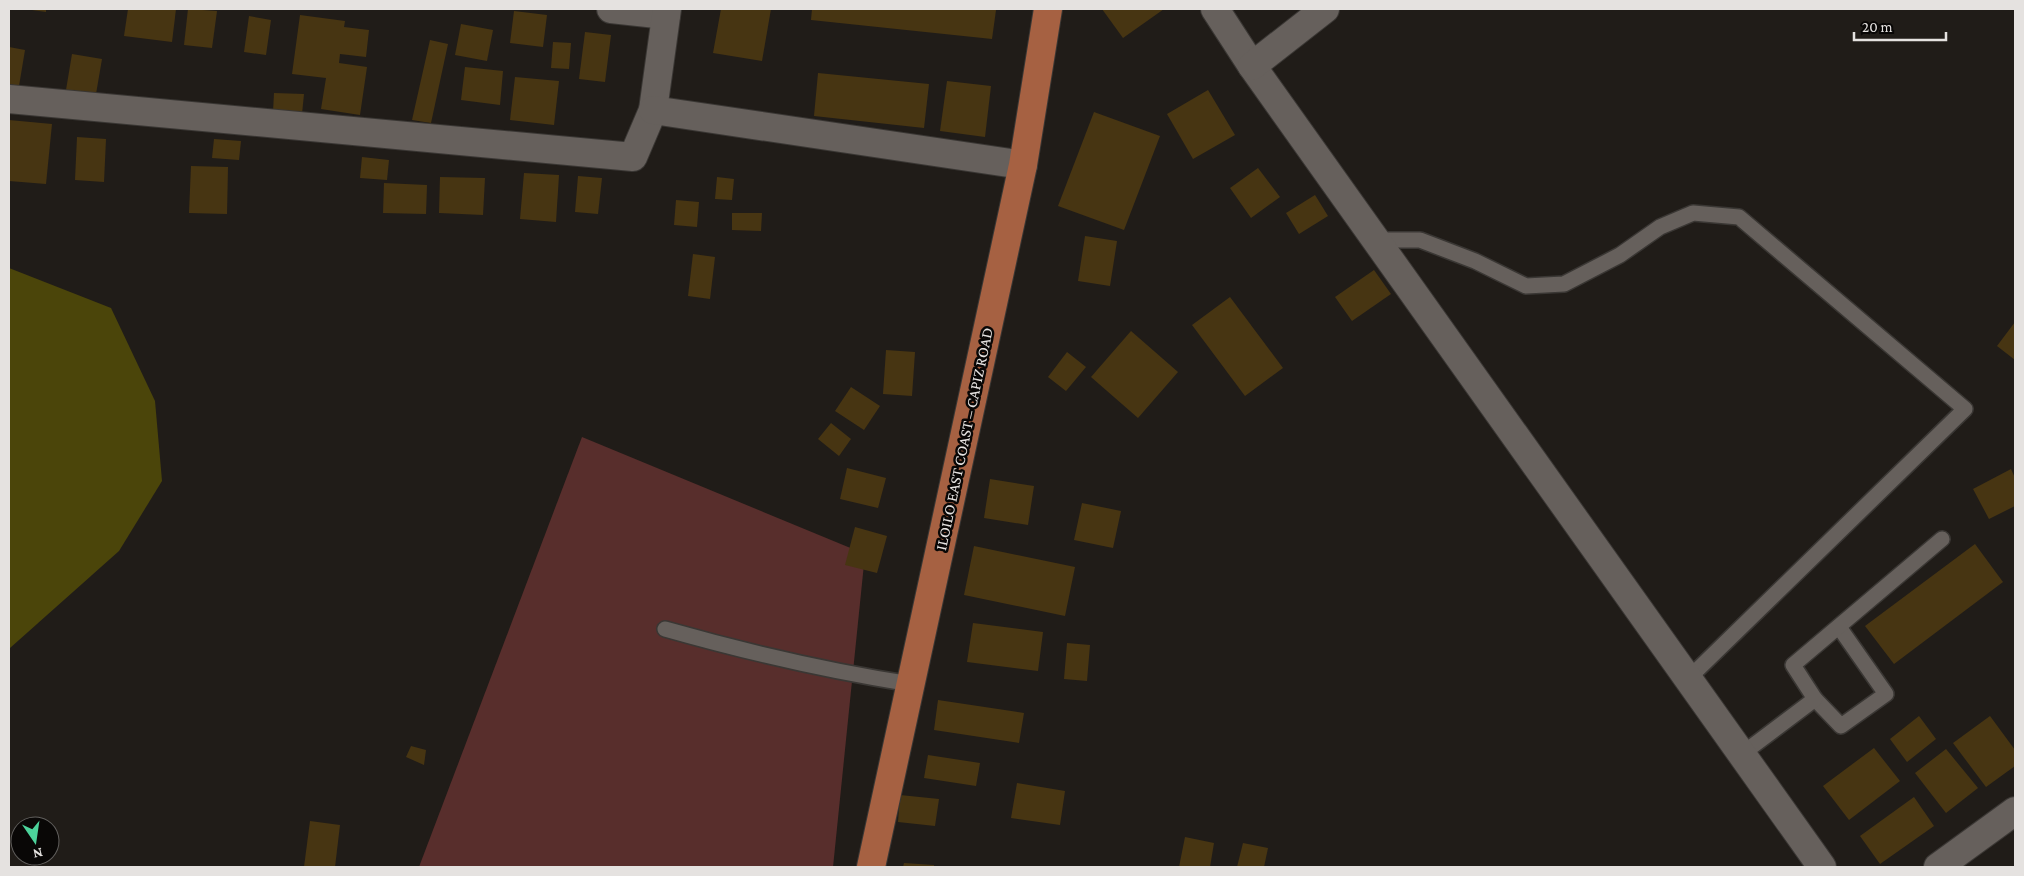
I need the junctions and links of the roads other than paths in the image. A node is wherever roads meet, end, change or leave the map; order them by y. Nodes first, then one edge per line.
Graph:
1 (611, 9) edge
2 (1048, 9) edge
3 (1215, 9) edge
4 (1325, 9) edge
5 (666, 12) edge
6 (1252, 66) junction
7 (9, 99) edge
8 (653, 110) junction
9 (1023, 165) junction
10 (1376, 240) junction
11 (1942, 539) dead end
12 (1839, 627) junction
13 (665, 629) dead end
14 (1688, 679) junction
15 (911, 684) junction
16 (1815, 699) junction
17 (1742, 754) junction
18 (2015, 811) edge
19 (871, 867) edge
20 (1822, 867) edge
21 (1938, 867) edge

1 - 5 street
2 - 9 main road, ILOILO EAST COAST – CAPIZ ROAD
3 - 6 street
4 - 6 street
5 - 8 street
6 - 10 street
7 - 8 street
8 - 9 street
9 - 15 main road, ILOILO EAST COAST – CAPIZ ROAD
10 - 14 street
10 - 14 lane
11 - 12 lane
12 - 16 lane
12 - 16 lane
13 - 15 lane
14 - 17 street
15 - 19 main road, ILOILO EAST COAST – CAPIZ ROAD
16 - 17 lane
17 - 20 street
18 - 21 street

